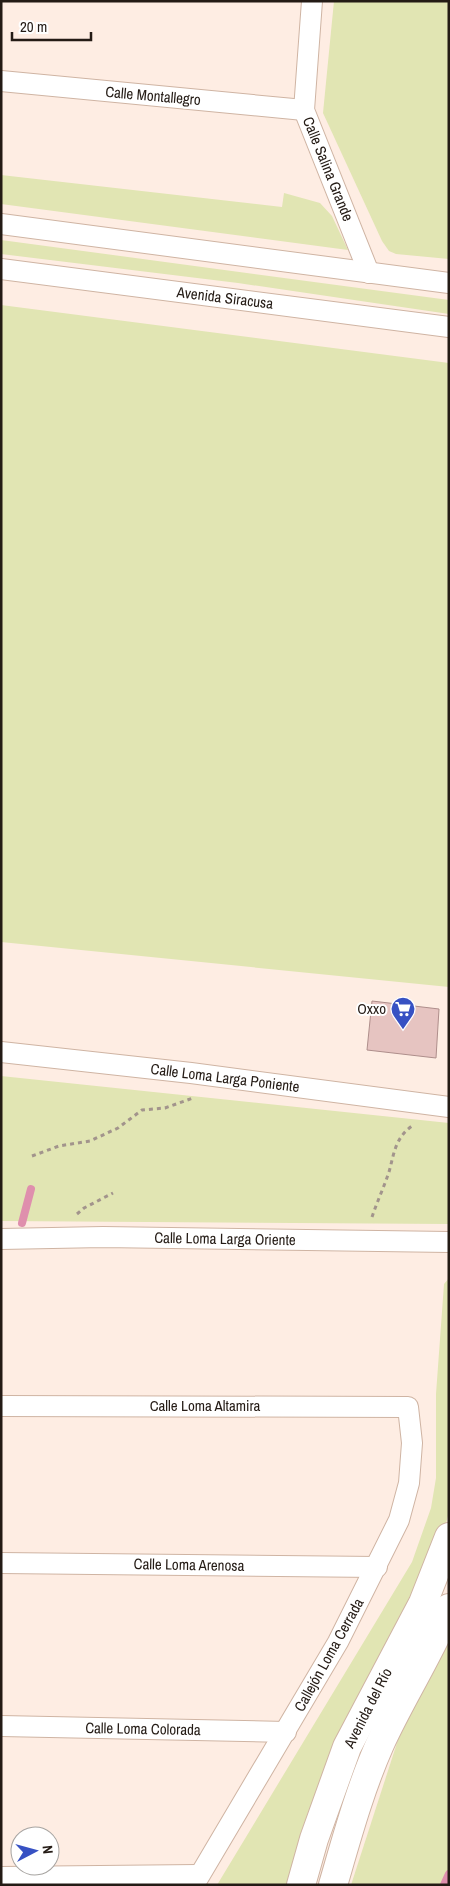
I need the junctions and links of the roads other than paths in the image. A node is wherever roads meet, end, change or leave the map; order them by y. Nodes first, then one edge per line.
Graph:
1 (312, 1) edge
2 (1, 81) edge
3 (304, 110) junction
4 (1, 224) edge
5 (1, 269) edge
6 (369, 273) junction
7 (449, 282) edge
8 (449, 327) edge
9 (1, 1052) edge
10 (449, 1107) edge
11 (1, 1239) edge
12 (449, 1242) edge
13 (1, 1406) edge
14 (408, 1407) joint
15 (449, 1537) edge
16 (1, 1563) edge
17 (377, 1567) junction
18 (449, 1608) edge
19 (1, 1726) edge
20 (286, 1732) junction
21 (1, 1878) edge
22 (196, 1880) edge
23 (301, 1885) edge
24 (333, 1885) edge

1 - 3 street, Calle Salina Grande
2 - 3 street, Calle Montallegro
3 - 6 street, Calle Salina Grande
4 - 6 street
5 - 8 street, Avenida Siracusa
6 - 7 street
9 - 10 street, Calle Loma Larga Poniente
11 - 12 street, Calle Loma Larga Oriente
13 - 14 street, Calle Loma Altamira
14 - 17 street, Callejón Loma Cerrada
15 - 23 street, Avenida del Río
16 - 17 street, Calle Loma Arenosa
17 - 20 street, Callejón Loma Cerrada
18 - 24 street, Avenida del Río
19 - 20 street, Calle Loma Colorada
20 - 22 street, Callejón Loma Cerrada
21 - 22 street

